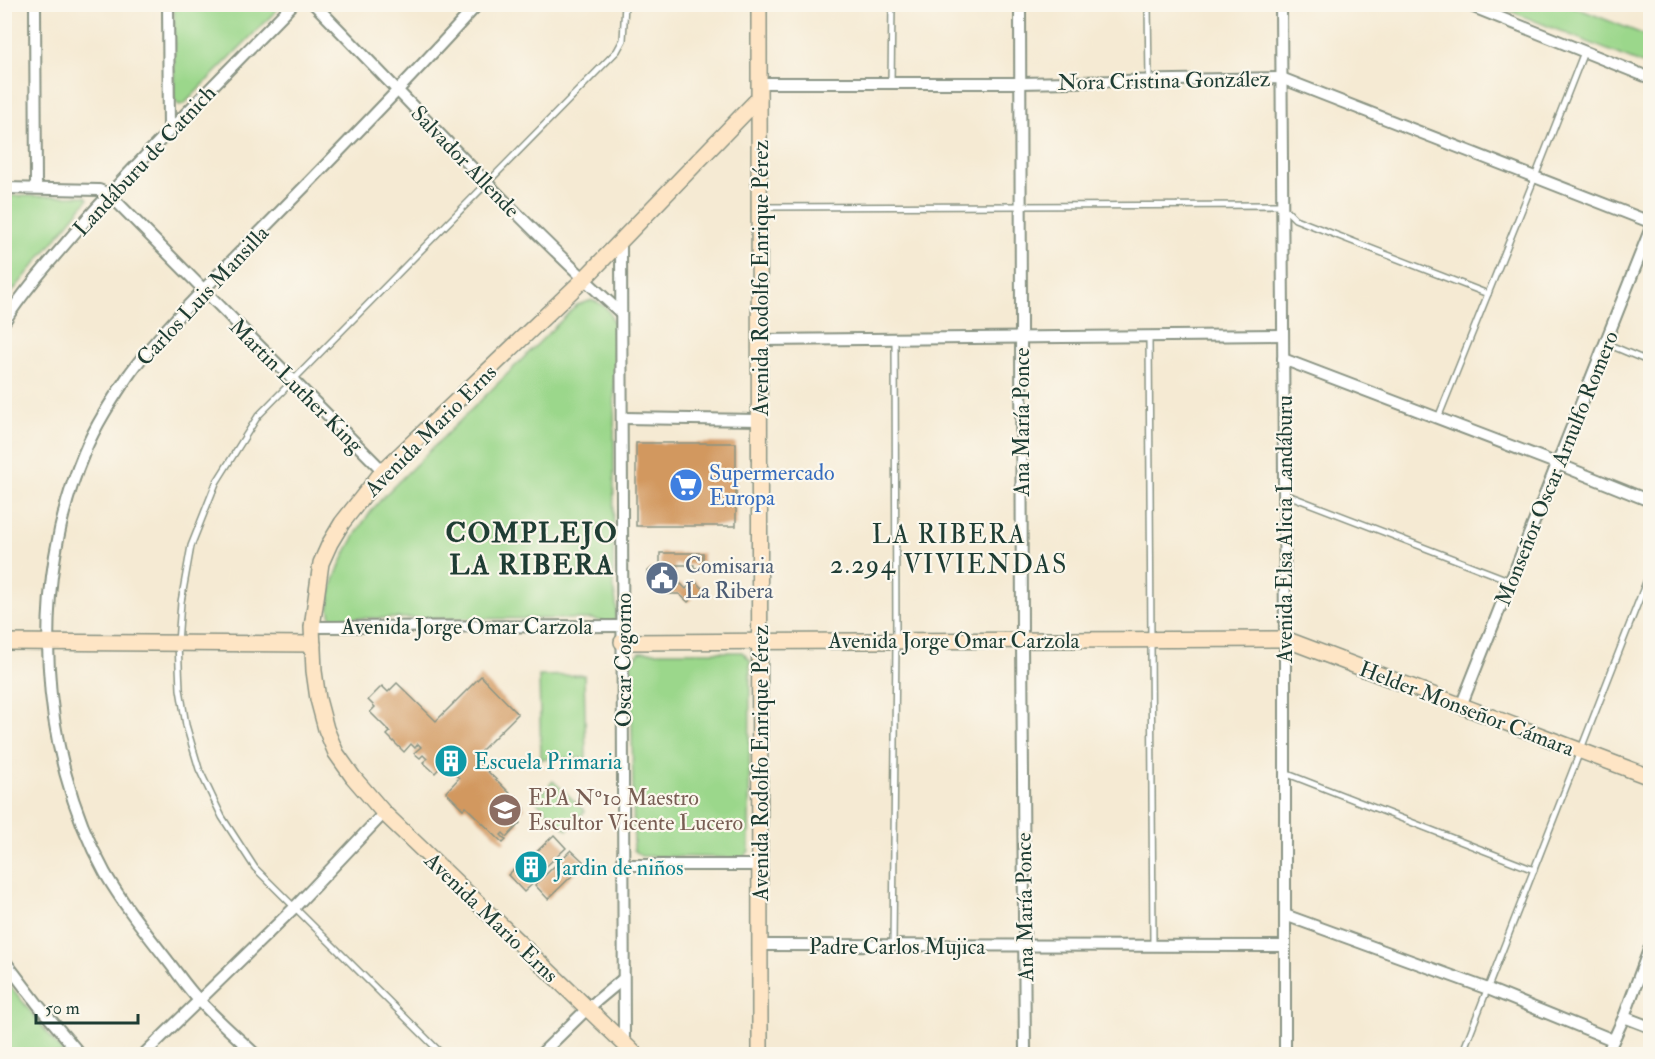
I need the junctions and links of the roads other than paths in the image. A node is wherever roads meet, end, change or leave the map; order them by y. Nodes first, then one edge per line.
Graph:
1 (35, 4) edge
2 (168, 4) edge
3 (293, 4) edge
4 (315, 4) edge
5 (478, 4) edge
6 (625, 4) edge
7 (759, 4) edge
8 (892, 4) edge
9 (1020, 4) edge
10 (1148, 4) edge
11 (1281, 4) edge
12 (1466, 4) edge
13 (1584, 52) junction
14 (1281, 78) junction
15 (1650, 78) edge
16 (1149, 80) junction
17 (891, 83) junction
18 (1019, 83) junction
19 (759, 90) junction
20 (399, 91) junction
21 (169, 131) junction
22 (1535, 177) junction
23 (486, 183) junction
24 (4, 188) edge
25 (36, 188) junction
26 (109, 194) junction
27 (1281, 205) junction
28 (760, 207) junction
29 (1020, 207) junction
30 (1650, 222) edge
31 (1650, 231) edge
32 (621, 241) junction
33 (584, 279) junction
34 (203, 290) junction
35 (1488, 294) junction
36 (621, 313) junction
37 (4, 322) edge
38 (1282, 335) junction
39 (1149, 336) junction
40 (1020, 338) junction
41 (895, 339) junction
42 (760, 340) junction
43 (1605, 343) junction
44 (1283, 359) junction
45 (1650, 362) edge
46 (292, 379) junction
47 (622, 418) junction
48 (1438, 418) junction
49 (760, 420) junction
50 (1557, 464) junction
51 (383, 471) junction
52 (1284, 493) junction
53 (1650, 501) edge
54 (1650, 572) edge
55 (1511, 581) junction
56 (312, 627) junction
57 (622, 634) junction
58 (1284, 639) junction
59 (1022, 640) junction
60 (1151, 640) junction
61 (760, 641) junction
62 (896, 641) junction
63 (4, 642) edge
64 (47, 643) junction
65 (178, 643) junction
66 (313, 644) junction
67 (1461, 706) junction
68 (1580, 751) junction
69 (1285, 773) junction
70 (1650, 777) edge
71 (384, 813) junction
72 (624, 865) junction
73 (760, 865) junction
74 (1534, 870) junction
75 (294, 908) junction
76 (1285, 915) junction
77 (760, 945) junction
78 (893, 946) junction
79 (1024, 946) junction
80 (1153, 946) junction
81 (1285, 946) junction
82 (1650, 947) edge
83 (4, 960) edge
84 (623, 979) junction
85 (1488, 988) junction
86 (199, 1001) junction
87 (587, 1009) junction
88 (1624, 1017) junction
89 (1650, 1028) edge
90 (1613, 1040) junction
91 (629, 1049) edge
92 (1289, 1053) edge
93 (80, 1054) edge
94 (144, 1054) edge
95 (255, 1054) edge
96 (442, 1054) edge
97 (541, 1054) edge
98 (760, 1054) edge
99 (1025, 1054) edge
100 (1462, 1054) edge
101 (1607, 1054) edge

1 - 25 street
2 - 21 street
3 - 21 street, Landáburu de Catnich
4 - 20 street, Salvador Allende
5 - 20 street, Carlos Luis Mansilla
6 - 23 lane
7 - 19 street, Avenida Rodolfo Enrique Pérez
8 - 17 lane
9 - 18 street, Ana María Ponce
10 - 16 lane
11 - 14 street, Avenida Elsa Alicia Landáburu
12 - 13 street
13 - 15 street
13 - 22 lane
14 - 16 street, Nora Cristina González
14 - 22 street, Nora Cristina González
14 - 27 street, Avenida Elsa Alicia Landáburu
16 - 18 street, Nora Cristina González
17 - 18 street, Nora Cristina González
17 - 19 street, Nora Cristina González
18 - 29 street, Ana María Ponce
19 - 28 street, Avenida Rodolfo Enrique Pérez
19 - 32 street, Avenida Mario Erns
20 - 23 street, Salvador Allende
20 - 34 street, Carlos Luis Mansilla
21 - 26 street, Landáburu de Catnich
22 - 30 street, Nora Cristina González
22 - 35 lane
23 - 33 street, Salvador Allende
23 - 46 lane
24 - 25 street
25 - 26 street
26 - 34 street, Martin Luther King
26 - 37 street, Landáburu de Catnich
27 - 29 lane
27 - 35 lane
27 - 38 street, Avenida Elsa Alicia Landáburu
28 - 29 lane
28 - 42 street, Avenida Rodolfo Enrique Pérez
29 - 40 street, Ana María Ponce
31 - 43 street, Monseñor Oscar Arnulfo Romero
32 - 33 street, Avenida Mario Erns
32 - 36 street, Oscar Cogorno
33 - 36 street, Salvador Allende
33 - 51 street, Avenida Mario Erns
34 - 46 street, Martin Luther King
34 - 64 street, Carlos Luis Mansilla
35 - 48 lane
36 - 47 street, Oscar Cogorno
38 - 39 street
38 - 44 street, Avenida Elsa Alicia Landáburu
39 - 40 street
39 - 60 lane
40 - 41 street
40 - 59 street, Ana María Ponce
41 - 42 street
41 - 62 lane
42 - 49 street, Avenida Rodolfo Enrique Pérez
43 - 45 lane
43 - 50 street, Monseñor Oscar Arnulfo Romero
44 - 48 street
44 - 52 street, Avenida Elsa Alicia Landáburu
46 - 51 street, Martin Luther King
46 - 65 lane
47 - 49 street
47 - 57 street, Oscar Cogorno
48 - 50 street
49 - 61 street, Avenida Rodolfo Enrique Pérez
50 - 53 street
50 - 55 street, Monseñor Oscar Arnulfo Romero
51 - 56 street, Avenida Mario Erns
52 - 55 lane
52 - 58 street, Avenida Elsa Alicia Landáburu
54 - 68 lane
55 - 67 street, Monseñor Oscar Arnulfo Romero
56 - 57 street, Avenida Jorge Omar Carzola
56 - 66 street, Avenida Mario Erns
57 - 61 street, Avenida Jorge Omar Carzola
57 - 72 street, Oscar Cogorno
58 - 60 street, Avenida Jorge Omar Carzola
58 - 67 street, Helder Monseñor Cámara
58 - 69 street, Avenida Elsa Alicia Landáburu
59 - 60 street, Avenida Jorge Omar Carzola
59 - 62 street, Avenida Jorge Omar Carzola
59 - 79 street, Ana María Ponce
60 - 80 lane
61 - 62 street, Avenida Jorge Omar Carzola
61 - 73 street, Avenida Rodolfo Enrique Pérez
62 - 78 lane
63 - 64 street, Avenida Jorge Omar Carzola
64 - 65 street, Avenida Jorge Omar Carzola
64 - 86 street, Carlos Luis Mansilla
65 - 66 street, Avenida Jorge Omar Carzola
65 - 75 lane
66 - 71 street, Avenida Mario Erns
67 - 68 street, Helder Monseñor Cámara
68 - 70 street, Helder Monseñor Cámara
68 - 74 lane
69 - 74 lane
69 - 76 street, Avenida Elsa Alicia Landáburu
71 - 75 street
71 - 87 street, Avenida Mario Erns
72 - 73 street
72 - 84 street, Oscar Cogorno
73 - 77 street, Avenida Rodolfo Enrique Pérez
74 - 85 lane
75 - 86 street
75 - 96 lane
76 - 81 street, Avenida Elsa Alicia Landáburu
76 - 85 street
77 - 78 street, Padre Carlos Mujica
77 - 98 street, Avenida Rodolfo Enrique Pérez
78 - 79 street, Padre Carlos Mujica
79 - 80 street, Padre Carlos Mujica
79 - 99 street, Ana María Ponce
80 - 81 street, Padre Carlos Mujica
81 - 92 street, Avenida Elsa Alicia Landáburu
82 - 88 street
83 - 93 street
84 - 87 street
84 - 91 street, Oscar Cogorno
85 - 90 street
85 - 100 lane
86 - 94 street
86 - 95 street, Carlos Luis Mansilla
87 - 91 street, Avenida Mario Erns
87 - 97 street
88 - 89 street
88 - 90 street
90 - 101 street

